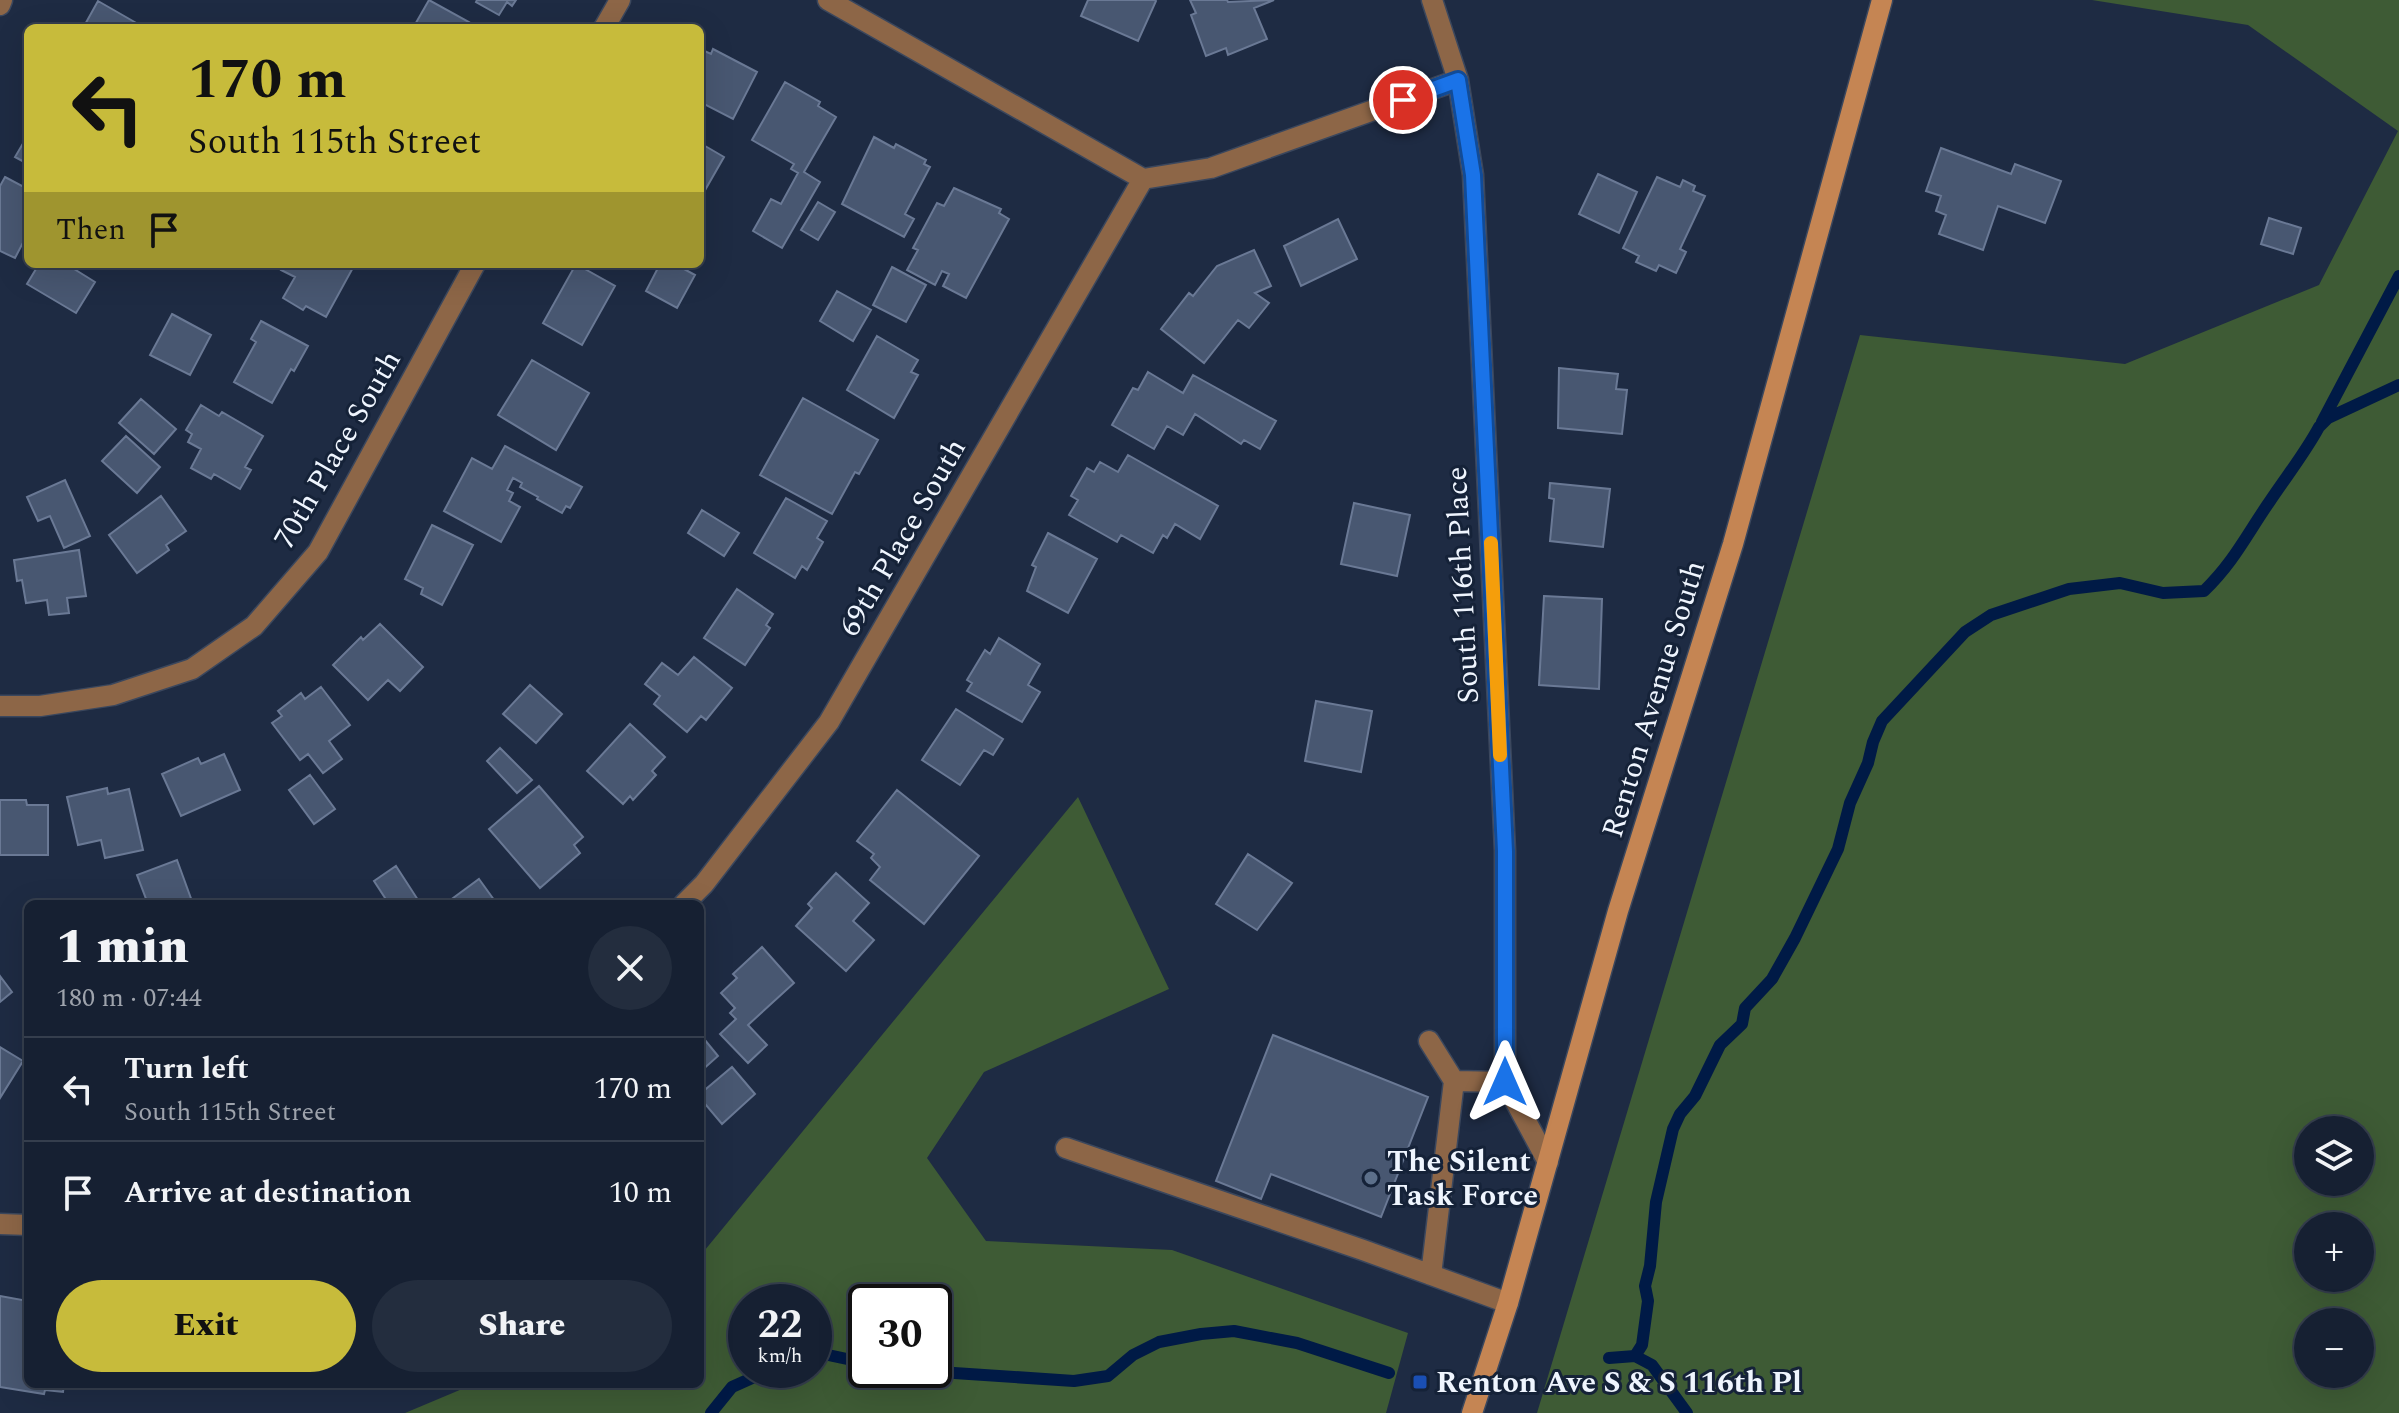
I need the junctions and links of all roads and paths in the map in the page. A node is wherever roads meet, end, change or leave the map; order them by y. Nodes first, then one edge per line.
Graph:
1 (620, 0) edge
2 (828, 0) edge
3 (1432, 0) edge
4 (1882, 0) edge
5 (606, 24) edge
6 (1458, 80) junction
7 (1143, 179) junction
8 (473, 268) edge
9 (0, 706) edge
10 (688, 900) edge
11 (1429, 1041) dead end
12 (1454, 1081) junction
13 (1505, 1082) junction
14 (1066, 1148) dead end
15 (1548, 1162) junction
16 (0, 1224) edge
17 (24, 1225) edge
18 (1431, 1275) junction
19 (1508, 1303) junction
20 (1472, 1413) edge

1 - 5 street
2 - 7 street
3 - 6 street, South 116th Place
4 - 15 main road, Renton Avenue South
6 - 7 street
6 - 13 street, South 116th Place
7 - 10 street, 69th Place South
8 - 9 street, 70th Place South
11 - 12 street
12 - 13 street
12 - 18 street
13 - 15 street, South 116th Place
14 - 18 street
15 - 19 main road, Renton Avenue South
16 - 17 street
18 - 19 street
19 - 20 main road, Renton Avenue South

